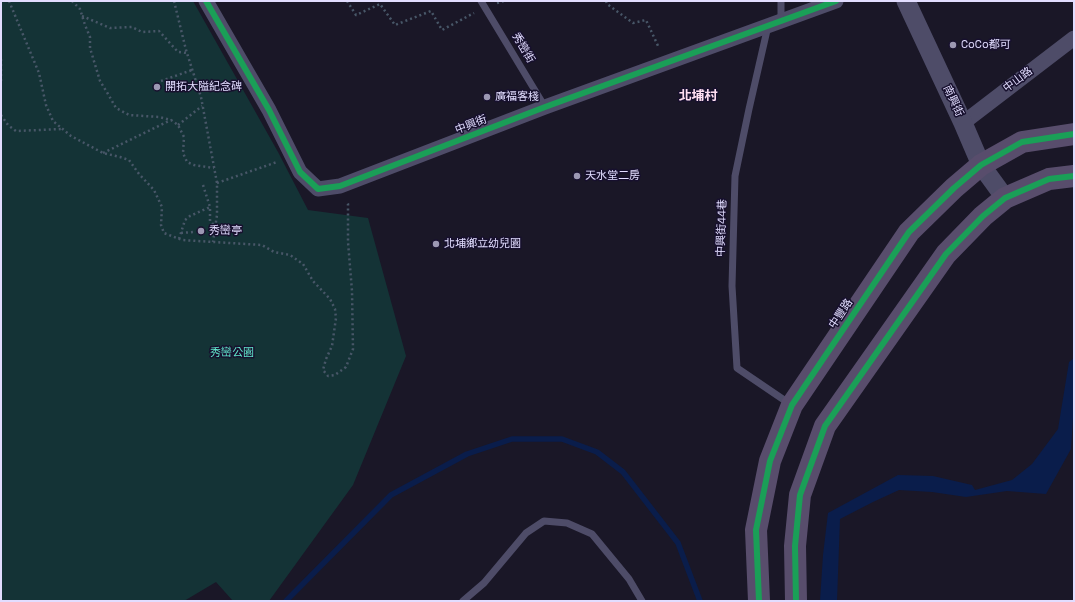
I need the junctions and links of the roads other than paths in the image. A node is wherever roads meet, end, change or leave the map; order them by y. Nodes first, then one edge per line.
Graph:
1 (206, 1) edge
2 (781, 1) edge
3 (836, 1) edge
4 (906, 1) edge
5 (484, 4) edge
6 (775, 23) junction
7 (1074, 38) edge
8 (545, 107) junction
9 (963, 122) junction
10 (1074, 134) edge
11 (981, 166) junction
12 (1074, 176) edge
13 (1005, 198) junction
14 (792, 405) junction
15 (463, 601) edge
16 (642, 601) edge
17 (759, 601) edge
18 (796, 601) edge

1 - 8 street, 中興街
2 - 6 lane
3 - 6 street, 中興街
4 - 9 street, 南興街
5 - 8 lane, 秀巒街
6 - 8 street, 中興街
6 - 14 lane, 中興街44巷
7 - 9 street, 中山路
9 - 11 street, 南興街
10 - 11 main road, 中豐路
11 - 13 street, 南興街
11 - 14 main road, 中豐路
12 - 13 main road
13 - 18 main road
14 - 17 main road, 中豐路
15 - 16 lane

